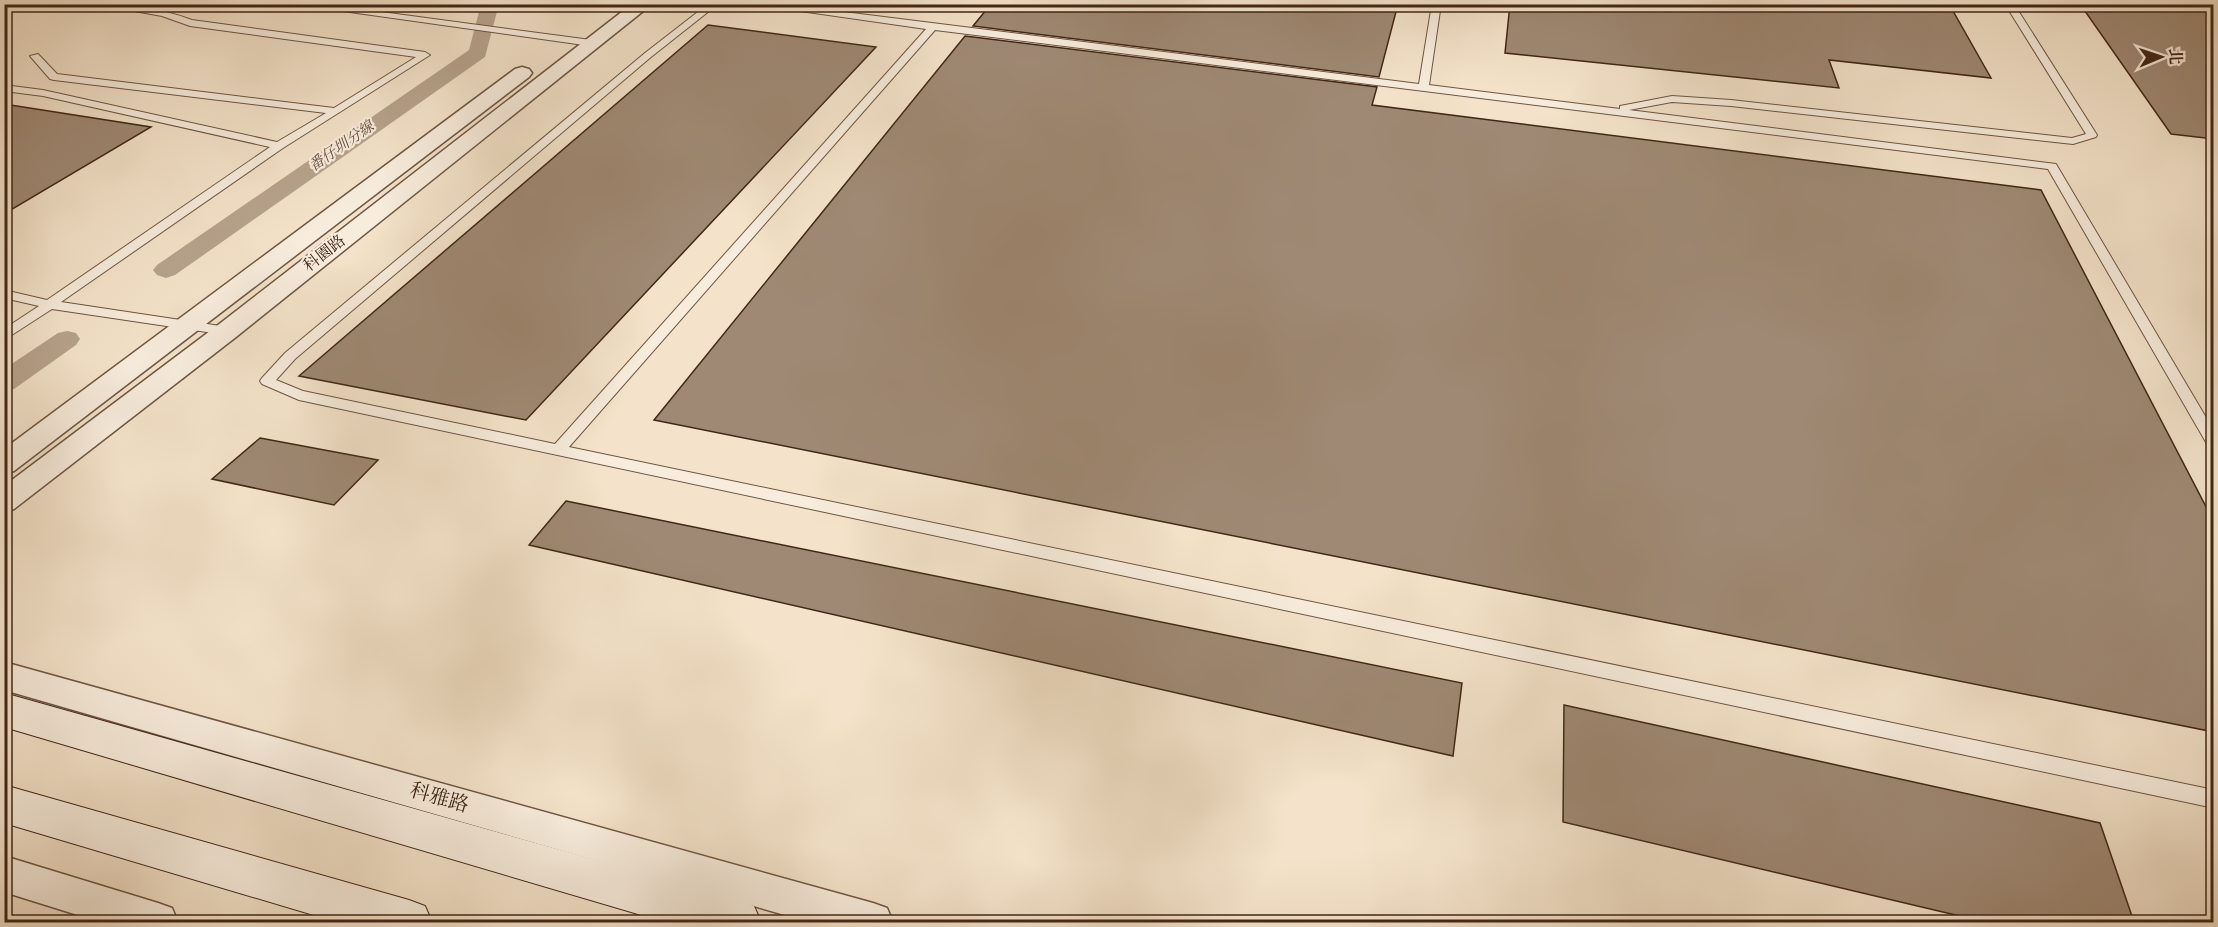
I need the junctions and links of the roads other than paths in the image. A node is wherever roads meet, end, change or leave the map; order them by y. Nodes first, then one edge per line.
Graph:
1 (99, 4) edge
2 (297, 4) edge
3 (616, 4) edge
4 (644, 4) edge
5 (714, 4) edge
6 (755, 4) edge
7 (1437, 4) edge
8 (2009, 4) edge
9 (933, 27) junction
10 (566, 39) junction
11 (591, 43) junction
12 (35, 56) dead end
13 (4, 88) edge
14 (1423, 88) junction
15 (336, 111) junction
16 (1607, 111) junction
17 (279, 146) junction
18 (4, 294) edge
19 (52, 304) junction
20 (187, 327) junction
21 (227, 331) junction
22 (4, 336) edge
23 (2214, 444) edge
24 (560, 448) junction
25 (4, 464) edge
26 (4, 502) edge
27 (4, 676) edge
28 (4, 710) edge
29 (2214, 799) edge
30 (4, 804) edge
31 (4, 874) edge
32 (158, 922) edge
33 (409, 922) edge
34 (738, 922) edge
35 (873, 922) edge

1 - 15 lane
2 - 10 lane
3 - 10 street, 科園路
4 - 11 street, 科園路
5 - 24 lane
6 - 9 lane
7 - 14 lane
8 - 16 lane
9 - 14 lane
9 - 24 lane
10 - 11 lane
10 - 20 street, 科園路
11 - 21 street, 科園路
12 - 15 lane
13 - 17 lane
14 - 16 lane
15 - 17 lane
16 - 23 lane
17 - 19 lane
18 - 19 lane
19 - 20 lane
19 - 22 lane
20 - 21 lane
20 - 25 street, 科園路
21 - 26 street, 科園路
24 - 29 lane
27 - 35 street, 科雅路
28 - 34 street, 科雅路
30 - 33 street
31 - 32 street

